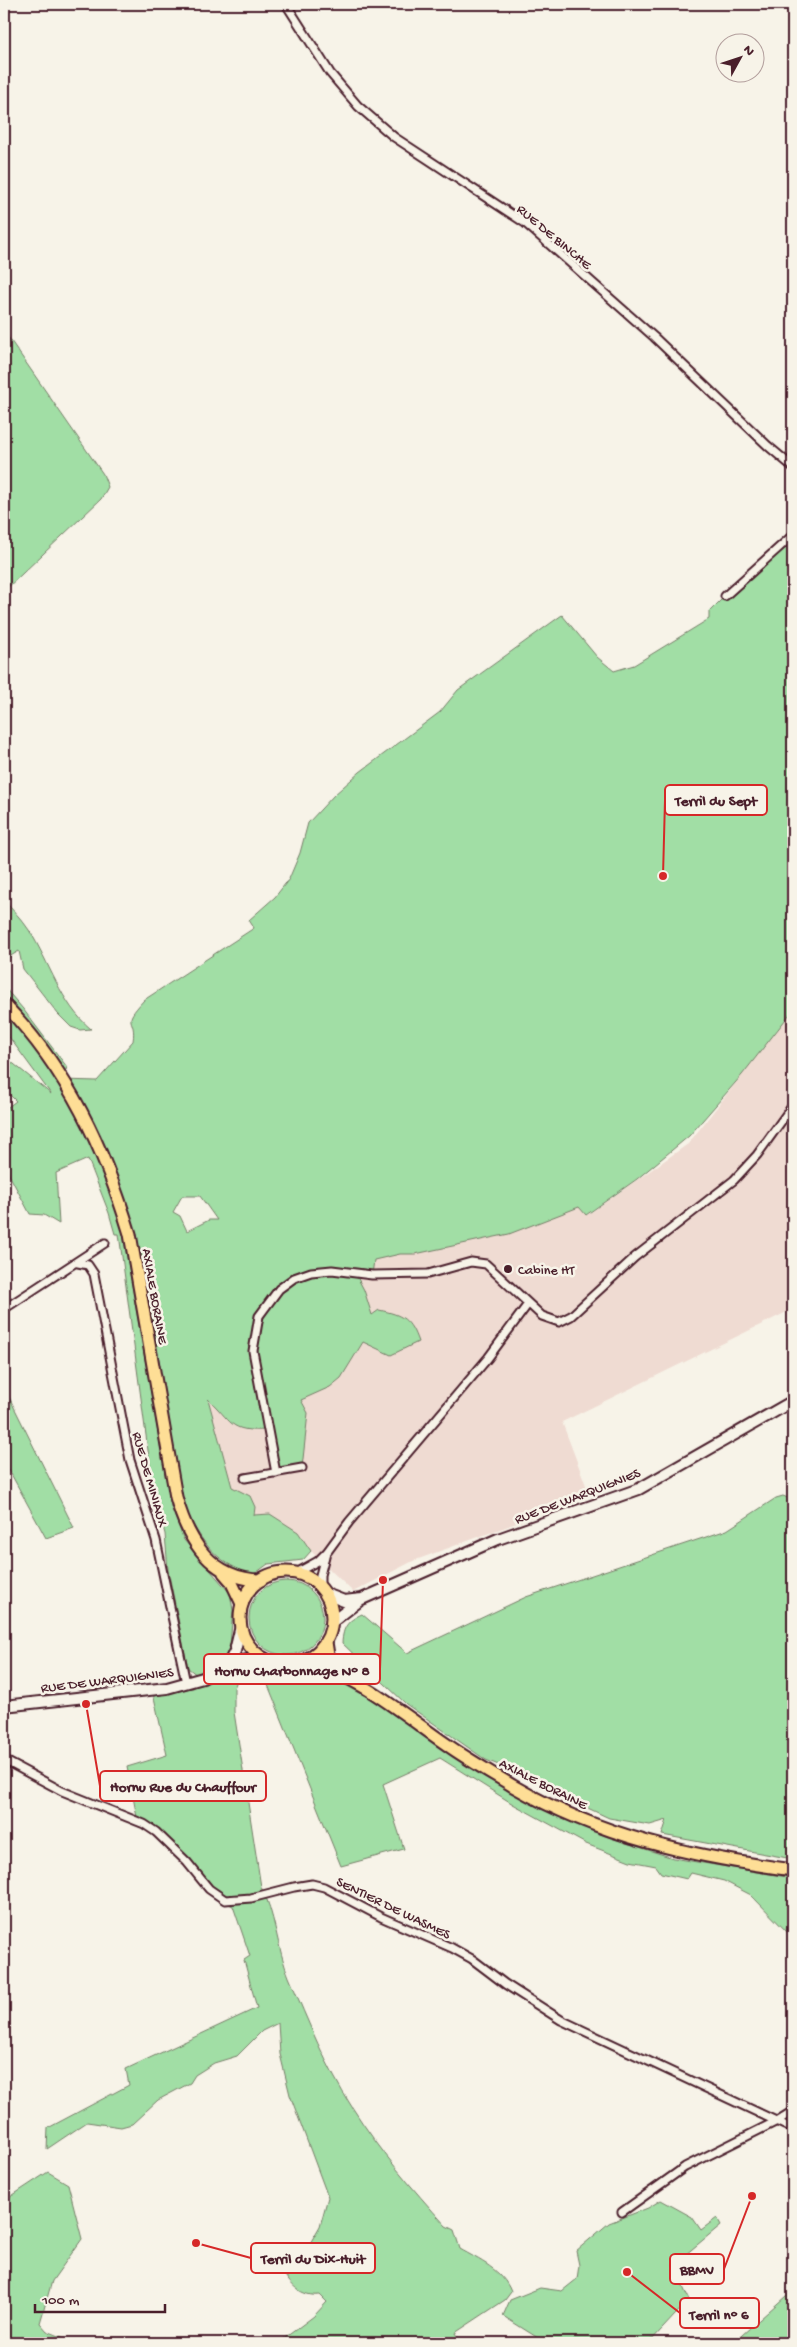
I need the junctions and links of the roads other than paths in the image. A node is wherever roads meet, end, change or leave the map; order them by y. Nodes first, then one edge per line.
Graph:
1 (286, 4) edge
2 (793, 467) edge
3 (793, 535) edge
4 (725, 596) dead end
5 (4, 1004) edge
6 (793, 1105) edge
7 (105, 1243) dead end
8 (78, 1263) junction
9 (528, 1304) junction
10 (4, 1309) edge
11 (793, 1401) edge
12 (302, 1468) dead end
13 (276, 1473) junction
14 (245, 1478) dead end
15 (327, 1552) junction
16 (223, 1571) junction
17 (296, 1573) junction
18 (261, 1580) junction
19 (323, 1591) junction
20 (362, 1599) junction
21 (242, 1604) junction
22 (332, 1622) junction
23 (241, 1626) junction
24 (326, 1642) junction
25 (269, 1661) junction
26 (229, 1662) junction
27 (302, 1662) junction
28 (341, 1676) junction
29 (186, 1682) junction
30 (4, 1706) edge
31 (4, 1760) edge
32 (793, 1870) edge
33 (793, 2111) edge
34 (777, 2121) junction
35 (793, 2129) edge
36 (622, 2212) dead end

1 - 2 street, RUE DE BINCHE
3 - 4 street
5 - 16 main road, AXIALE BORAINE
6 - 9 street
7 - 8 street
8 - 10 street
8 - 29 street, RUE DE MINIAUX
9 - 13 street
9 - 15 street
11 - 20 street, RUE DE WARQUIGNIES
12 - 13 street
13 - 14 street
15 - 17 street
15 - 19 street
16 - 18 main road, AXIALE BORAINE
16 - 21 main road
17 - 18 main road, AXIALE BORAINE
17 - 19 main road
18 - 21 main road
19 - 20 street
19 - 22 main road
20 - 22 street
21 - 23 main road
22 - 24 main road
23 - 25 main road
23 - 26 street
24 - 27 main road
24 - 28 main road
25 - 26 street, RUE DE WARQUIGNIES
25 - 27 main road
26 - 29 street, RUE DE WARQUIGNIES
27 - 28 main road, AXIALE BORAINE
28 - 32 main road, AXIALE BORAINE
29 - 30 street, RUE DE WARQUIGNIES
31 - 34 street, SENTIER DE WASMES
33 - 34 street
34 - 35 street
34 - 36 street

